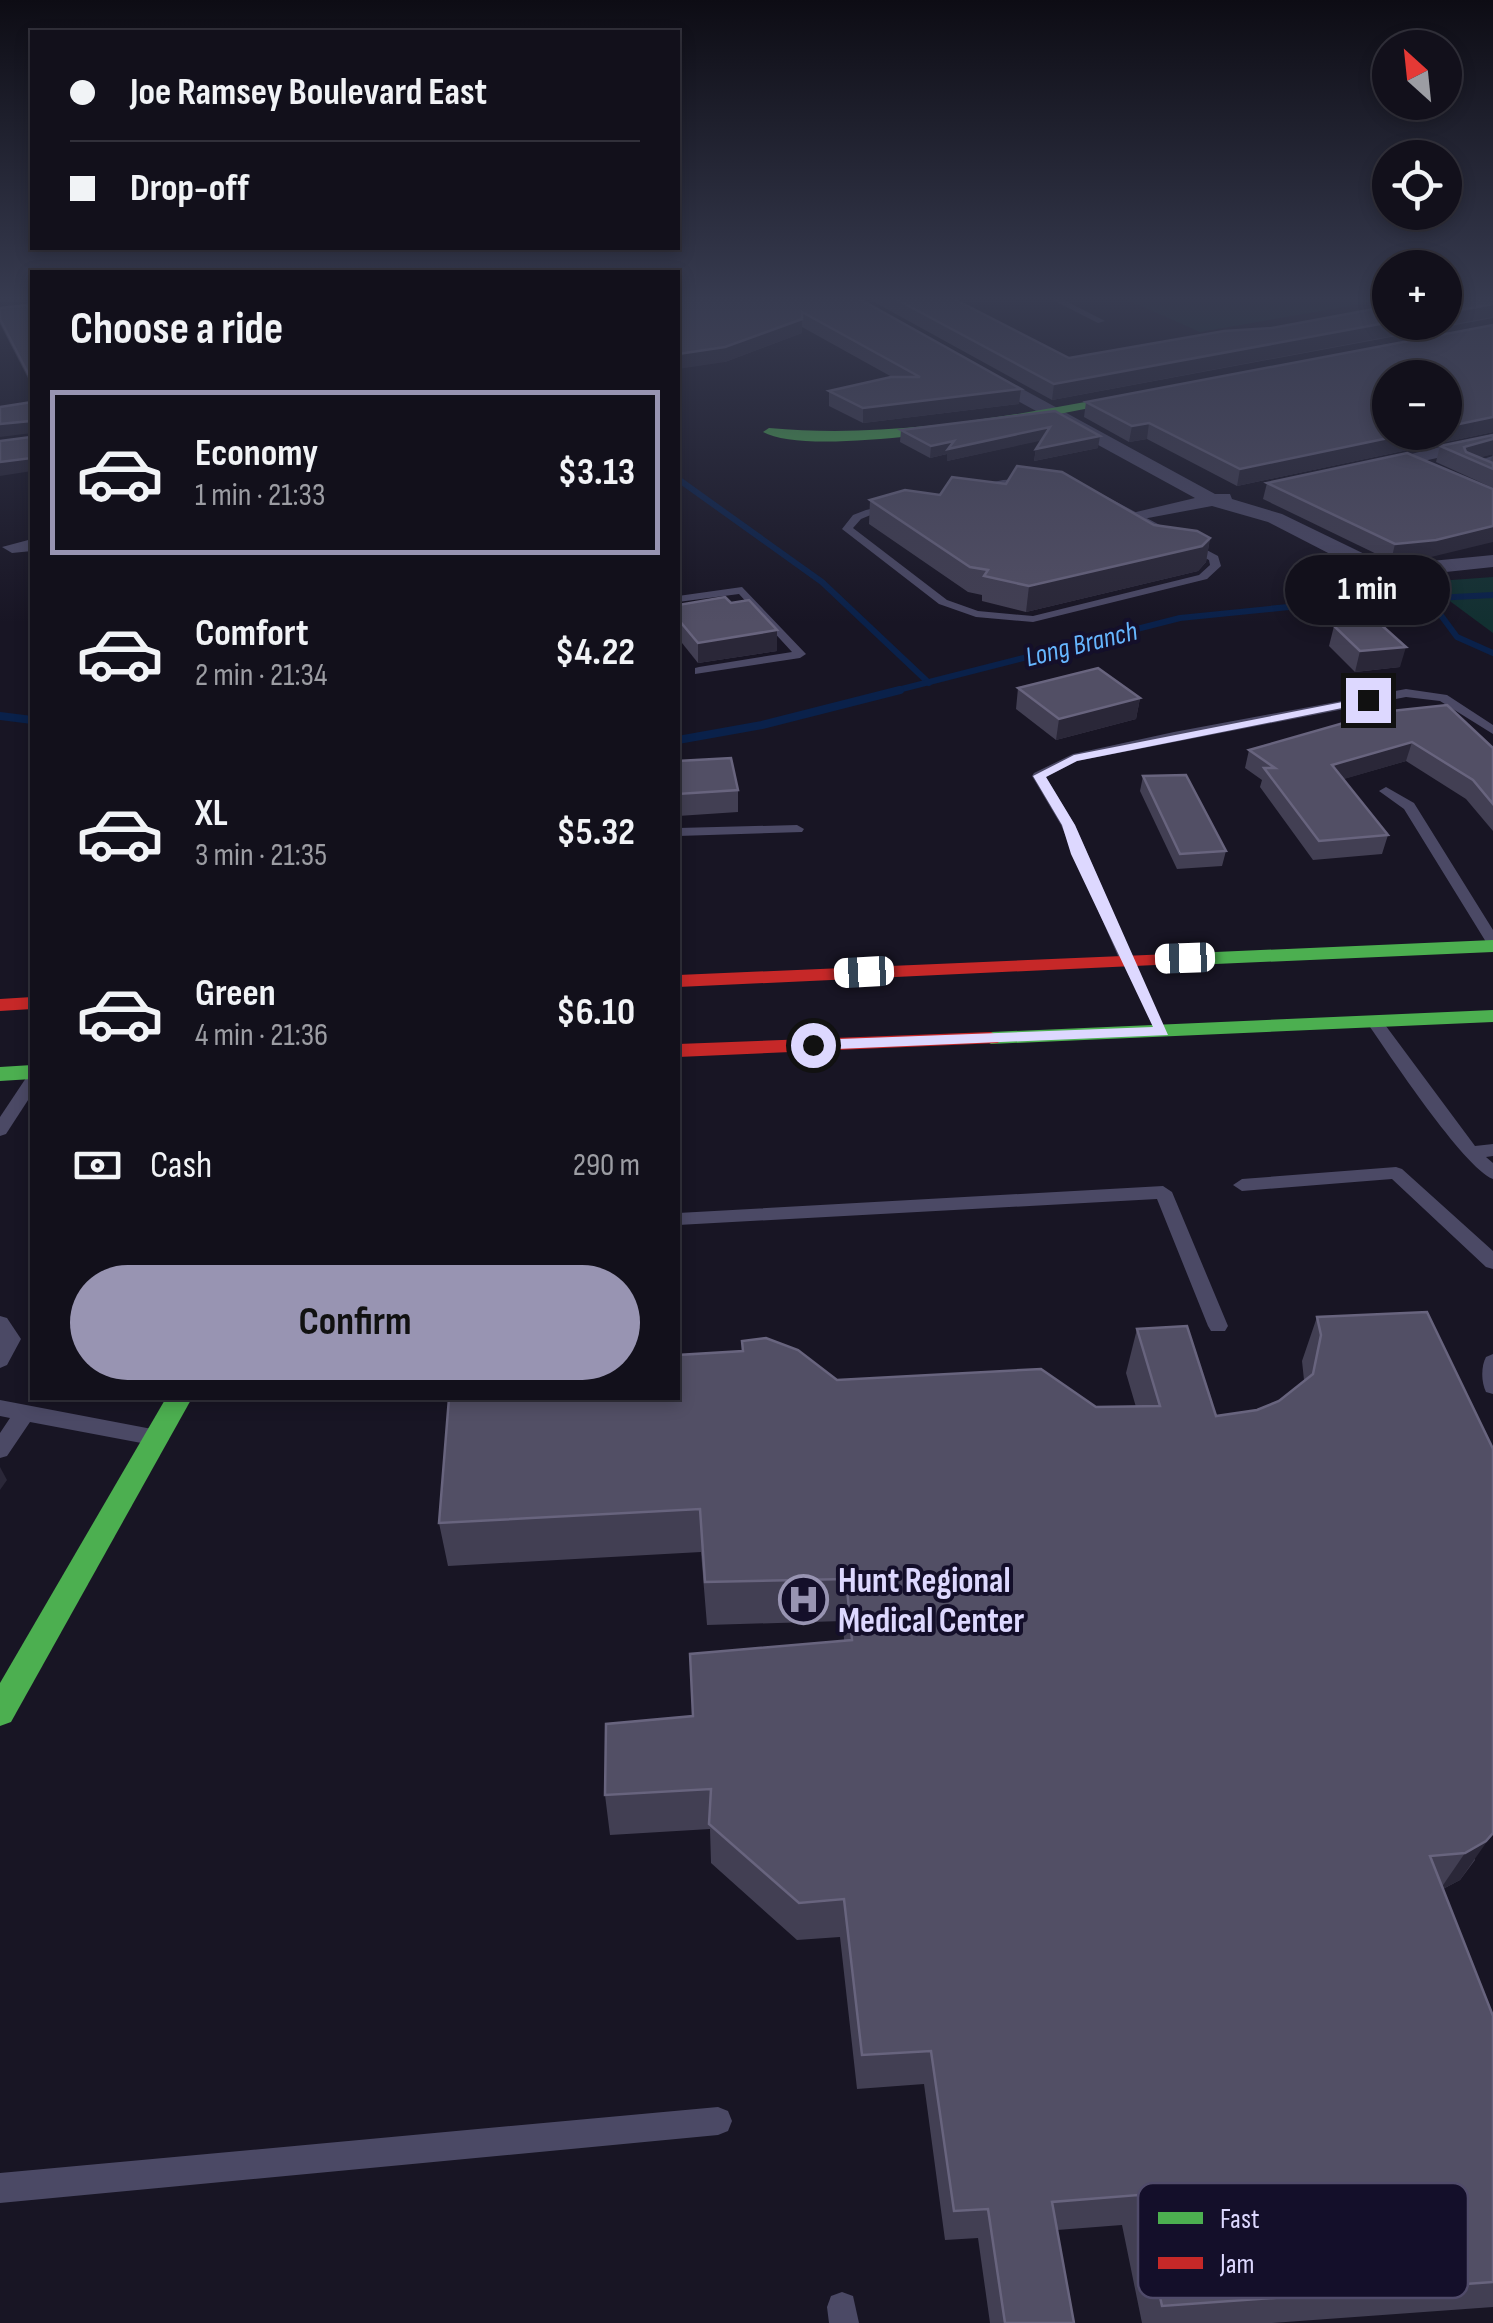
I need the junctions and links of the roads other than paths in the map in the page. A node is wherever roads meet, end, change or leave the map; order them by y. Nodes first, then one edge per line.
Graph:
1 (1038, 405) edge
2 (1084, 405) edge
3 (1050, 412) junction
4 (769, 432) dead end
5 (1493, 440) edge
6 (1404, 459) junction
7 (1493, 459) edge
8 (1347, 471) edge
9 (1493, 476) edge
10 (1251, 492) edge
11 (1493, 499) edge
12 (1212, 500) junction
13 (1139, 518) junction
14 (1493, 561) edge
15 (680, 599) edge
16 (700, 670) edge
17 (1493, 730) edge
18 (1386, 791) dead end
19 (797, 830) dead end
20 (680, 832) edge
21 (1493, 944) edge
22 (1126, 960) junction
23 (680, 981) edge
24 (30, 1004) edge
25 (0, 1005) edge
26 (1493, 1016) edge
27 (1374, 1021) junction
28 (1162, 1032) junction
29 (680, 1051) edge
30 (30, 1072) edge
31 (0, 1074) edge
32 (30, 1085) edge
33 (0, 1130) edge
34 (1493, 1150) edge
35 (1470, 1152) junction
36 (1493, 1173) edge
37 (1242, 1185) dead end
38 (680, 1220) edge
39 (1493, 1262) edge
40 (0, 1323) edge
41 (1218, 1326) dead end
42 (0, 1360) edge
43 (1493, 1362) edge
44 (1493, 1386) edge
45 (178, 1400) edge
46 (0, 1408) edge
47 (25, 1412) junction
48 (156, 1438) junction
49 (0, 1450) edge
50 (0, 1712) edge
51 (718, 2121) dead end
52 (0, 2188) edge

1 - 3 street
2 - 3 main road
3 - 4 main road
3 - 12 street
5 - 6 street
6 - 8 street
6 - 11 street
7 - 9 lane
10 - 12 street
12 - 13 street
12 - 14 street
13 - 13 lane
15 - 16 lane
17 - 22 lane
18 - 21 lane
19 - 20 lane
21 - 22 main road
22 - 23 main road
22 - 28 main road
24 - 25 main road
26 - 27 main road
27 - 28 main road
27 - 35 lane
28 - 29 main road
30 - 31 main road
32 - 33 lane
34 - 35 lane
35 - 36 lane
37 - 39 lane
38 - 41 lane
40 - 42 lane
43 - 44 lane
45 - 48 main road
46 - 47 lane
47 - 48 lane
47 - 49 lane
48 - 50 main road
51 - 52 lane

